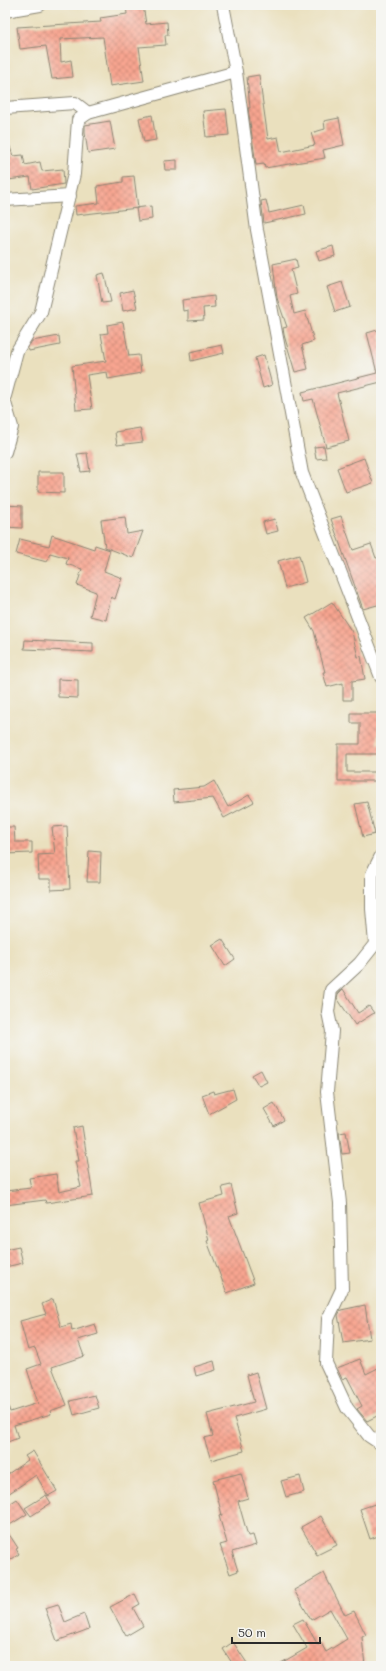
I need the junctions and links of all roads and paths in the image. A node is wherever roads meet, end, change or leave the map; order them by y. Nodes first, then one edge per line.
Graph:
1 (40, 5) edge
2 (223, 5) edge
3 (5, 11) edge
4 (236, 72) junction
5 (5, 108) edge
6 (88, 112) junction
7 (70, 196) junction
8 (5, 200) edge
9 (5, 396) edge
10 (5, 403) edge
11 (5, 452) edge
12 (381, 677) edge
13 (381, 856) edge
14 (381, 1444) edge

1 - 3 street
2 - 4 street
4 - 6 street
4 - 12 street
5 - 6 street
6 - 7 street
7 - 8 street
7 - 9 street
10 - 11 street
13 - 14 street

